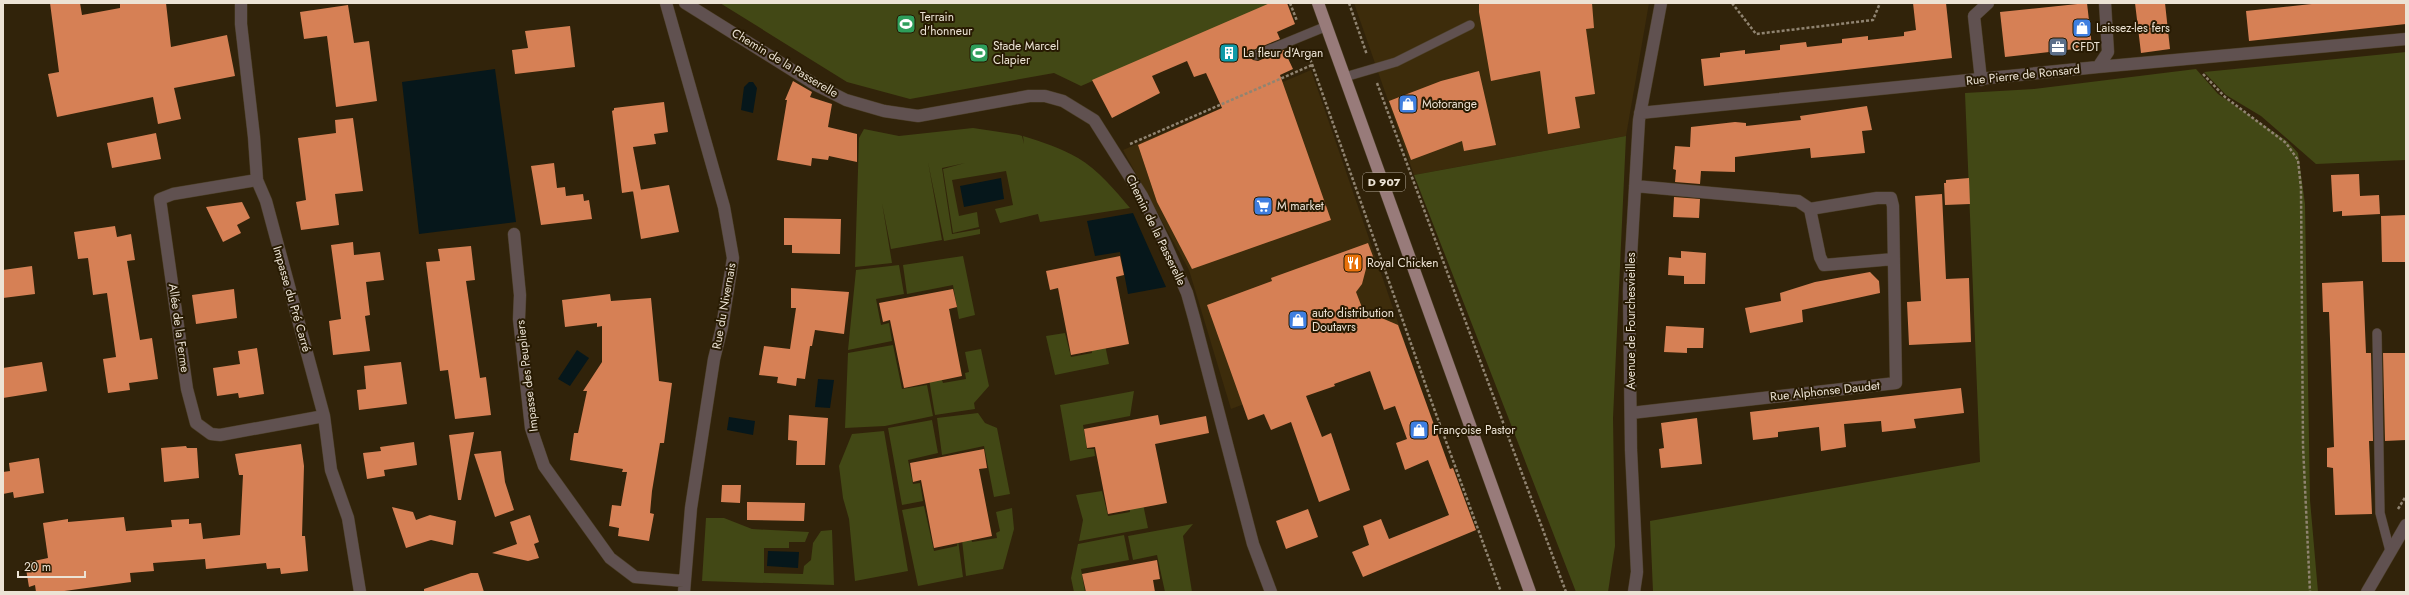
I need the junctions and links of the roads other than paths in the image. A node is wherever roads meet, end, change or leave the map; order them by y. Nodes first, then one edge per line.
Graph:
1 (241, 3) edge
2 (666, 3) edge
3 (685, 3) edge
4 (1318, 3) edge
5 (1661, 3) edge
6 (1988, 3) edge
7 (2105, 3) edge
8 (1470, 25) dead end
9 (1327, 26) junction
10 (2406, 39) edge
11 (1256, 55) dead end
12 (2098, 67) junction
13 (1345, 77) junction
14 (1981, 80) junction
15 (1640, 114) junction
16 (257, 180) junction
17 (1635, 186) junction
18 (1810, 209) junction
19 (514, 234) dead end
20 (1894, 259) junction
21 (2377, 333) dead end
22 (1631, 413) junction
23 (324, 416) junction
24 (2405, 531) edge
25 (2390, 551) junction
26 (684, 587) edge
27 (360, 592) edge
28 (1271, 592) edge
29 (1530, 592) edge
30 (1634, 592) edge
31 (2367, 592) edge

1 - 16 street, Impasse du Pré Carré
2 - 26 street, Rue du Nivernais
3 - 28 street, Chemin de la Passerelle
4 - 9 main road, D 907
5 - 15 street, Avenue de Fourchesvieilles
6 - 14 street
7 - 12 street
8 - 13 lane
9 - 11 lane
9 - 13 main road, D 907
10 - 12 street, Rue Pierre de Ronsard
12 - 14 street, Rue Pierre de Ronsard
13 - 29 main road, D 907
14 - 15 street, Rue Pierre de Ronsard
15 - 17 street, Avenue de Fourchesvieilles
16 - 23 street, Impasse du Pré Carré
16 - 23 street, Allée de la Ferme
17 - 18 street
17 - 22 street, Avenue de Fourchesvieilles
18 - 20 street
18 - 20 street, Rue Alphonse Daudet
19 - 26 street, Impasse des Peupliers
20 - 22 street, Rue Alphonse Daudet
21 - 25 lane
22 - 30 street, Avenue de Fourchesvieilles
23 - 27 street, Impasse du Pré Carré
24 - 25 street
25 - 31 street

